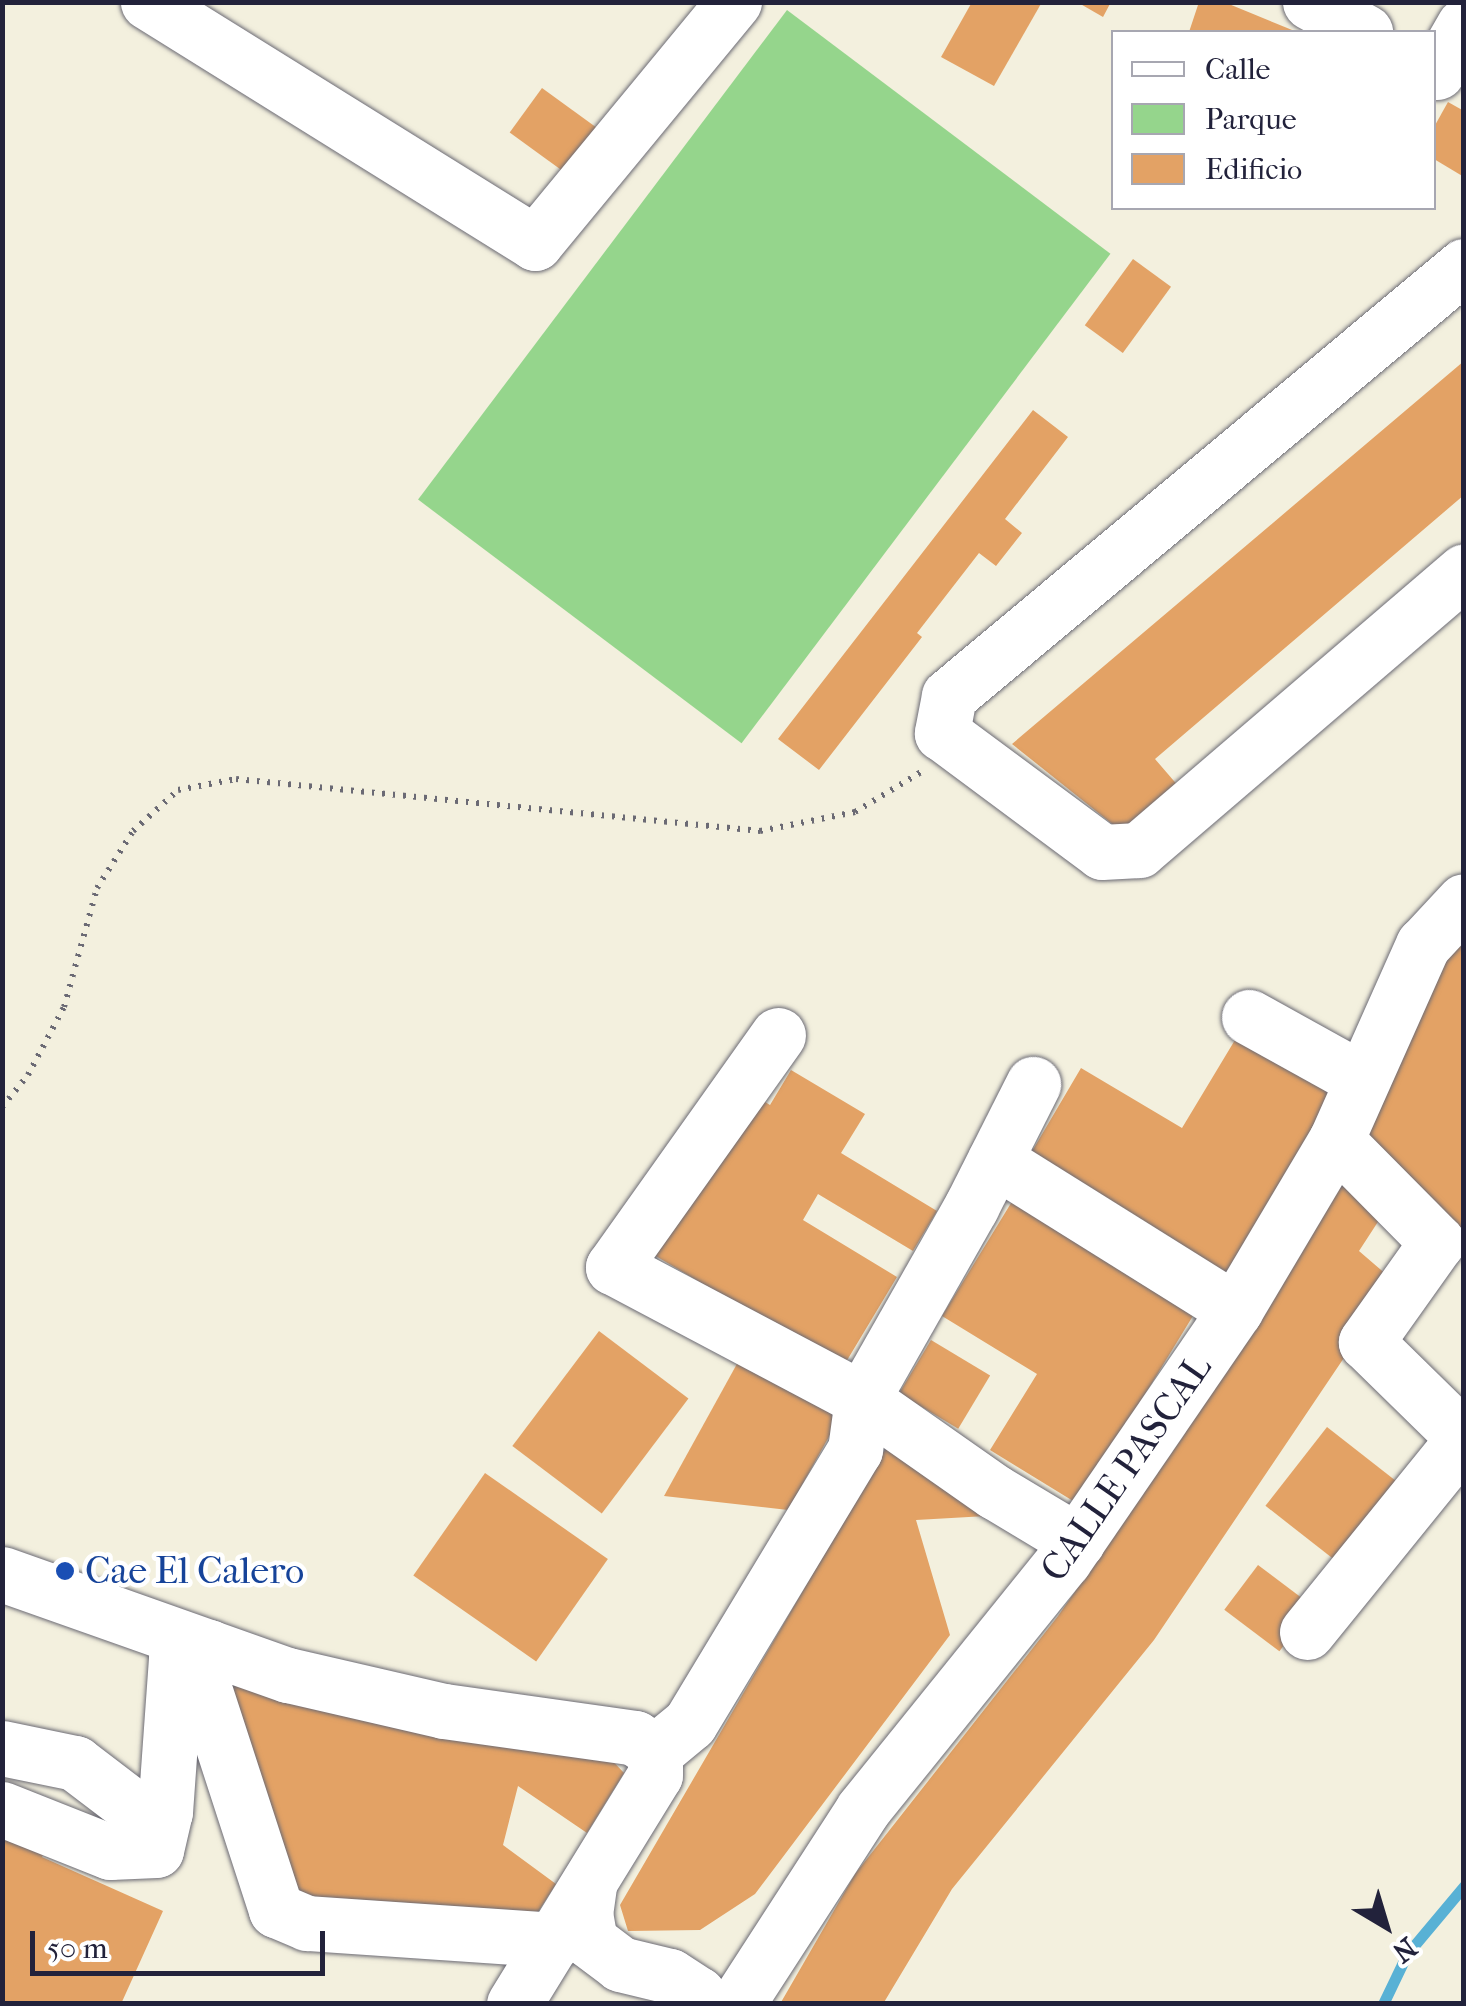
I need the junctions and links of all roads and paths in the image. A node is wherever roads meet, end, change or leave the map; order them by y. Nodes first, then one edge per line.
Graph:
1 (148, 2) edge
2 (734, 2) edge
3 (1310, 2) edge
4 (1464, 25) edge
5 (1361, 30) edge
6 (1445, 76) edge
7 (1464, 266) edge
8 (1464, 570) edge
9 (952, 740) junction
10 (1464, 901) edge
11 (1249, 1017) dead end
12 (778, 1035) dead end
13 (1361, 1080) junction
14 (1033, 1084) dead end
15 (2, 1106) edge
16 (1336, 1140) junction
17 (994, 1160) junction
18 (1235, 1310) junction
19 (862, 1400) junction
20 (1464, 1438) edge
21 (1078, 1541) junction
22 (2, 1574) edge
23 (1307, 1632) dead end
24 (197, 1643) junction
25 (2, 1748) edge
26 (654, 1752) junction
27 (2, 1808) edge
28 (165, 1812) junction
29 (589, 1886) junction
30 (620, 1964) junction
31 (534, 1975) edge
32 (701, 2004) edge
33 (737, 2004) edge

1 - 2 street
3 - 5 street
4 - 6 street
7 - 9 street
8 - 9 street
9 - 15 path
10 - 13 street, CALLE PASCAL
11 - 13 street
12 - 19 street
13 - 16 street, CALLE PASCAL
14 - 17 street
16 - 18 street, CALLE PASCAL
16 - 20 street
17 - 18 street
17 - 19 street
18 - 21 street, CALLE PASCAL
19 - 21 street
19 - 26 street
20 - 23 street
21 - 33 street, CALLE PASCAL
22 - 24 street
24 - 26 street
24 - 28 street
24 - 31 street
25 - 28 street
26 - 29 street
27 - 28 street
29 - 30 street
29 - 31 street
30 - 31 street
30 - 32 street

